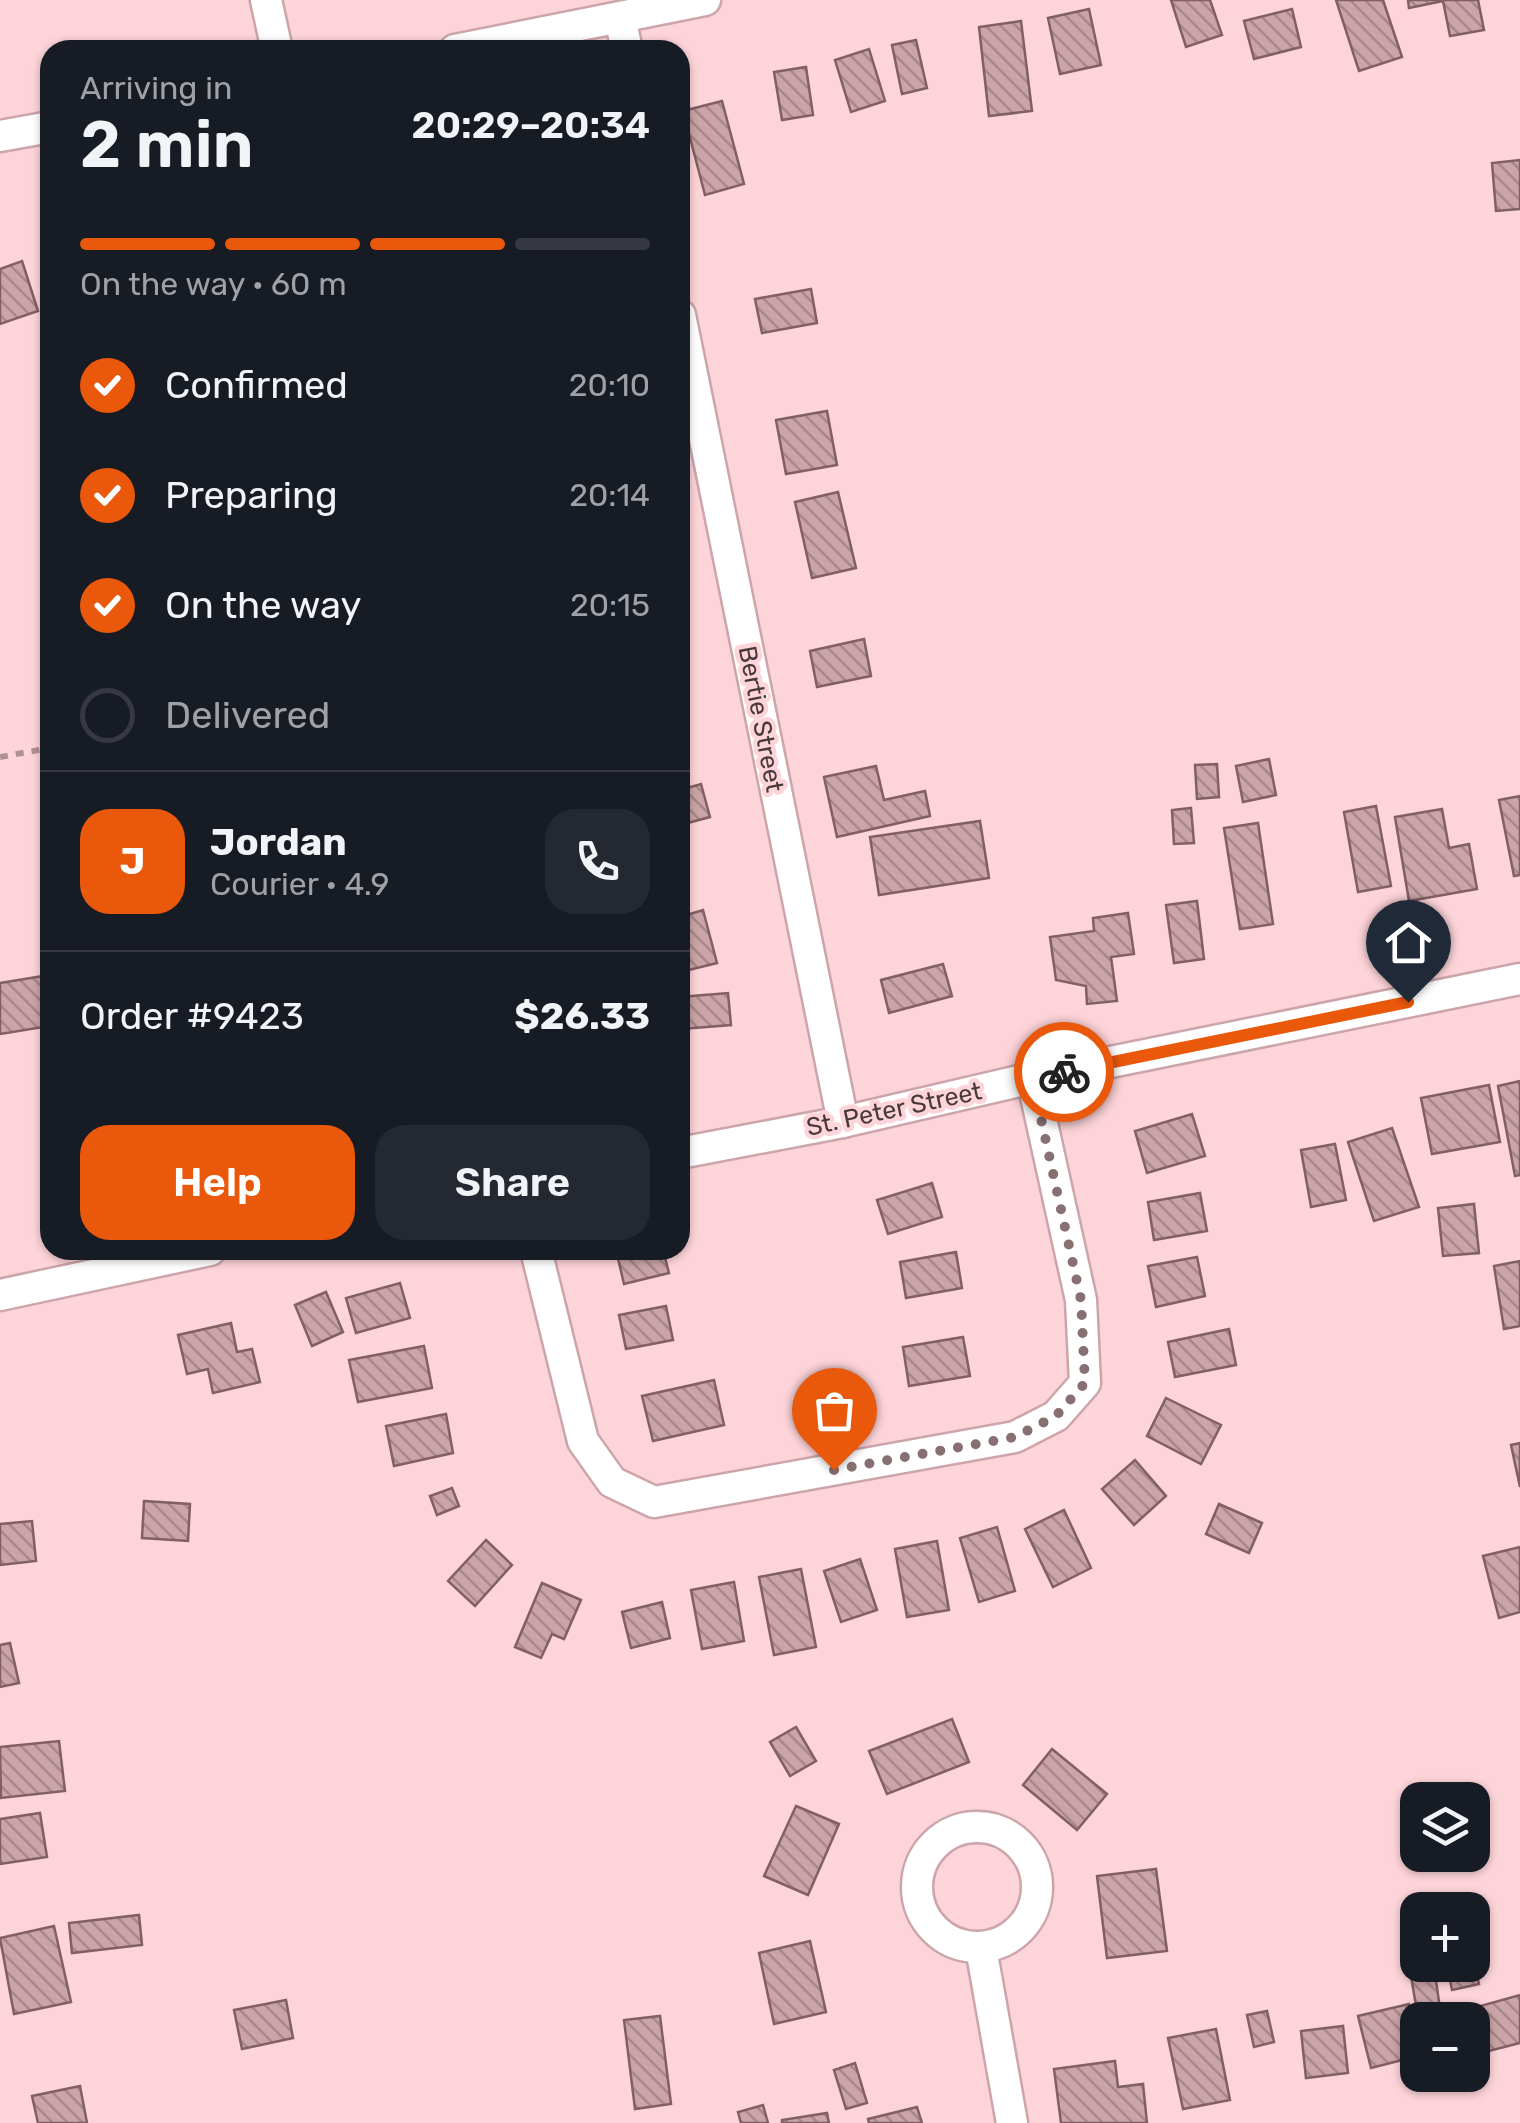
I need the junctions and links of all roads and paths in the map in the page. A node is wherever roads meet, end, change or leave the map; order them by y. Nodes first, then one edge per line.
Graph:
1 (266, 0) edge
2 (704, 0) edge
3 (620, 18) junction
4 (274, 40) edge
5 (507, 40) edge
6 (624, 40) edge
7 (40, 128) edge
8 (0, 136) edge
9 (690, 365) edge
10 (40, 750) edge
11 (0, 757) edge
12 (1520, 979) edge
13 (1032, 1078) junction
14 (843, 1122) junction
15 (690, 1150) edge
16 (164, 1260) edge
17 (538, 1260) edge
18 (0, 1296) edge
19 (981, 1948) junction
20 (1012, 2123) edge

1 - 4 street
2 - 3 street
3 - 5 street
3 - 6 street
7 - 8 street
9 - 14 street, Bertie Street
10 - 11 path
12 - 13 street, St. Peter Street
13 - 14 street, St. Peter Street
13 - 17 street
14 - 15 street, St. Peter Street
16 - 18 street
19 - 19 street
19 - 20 street

